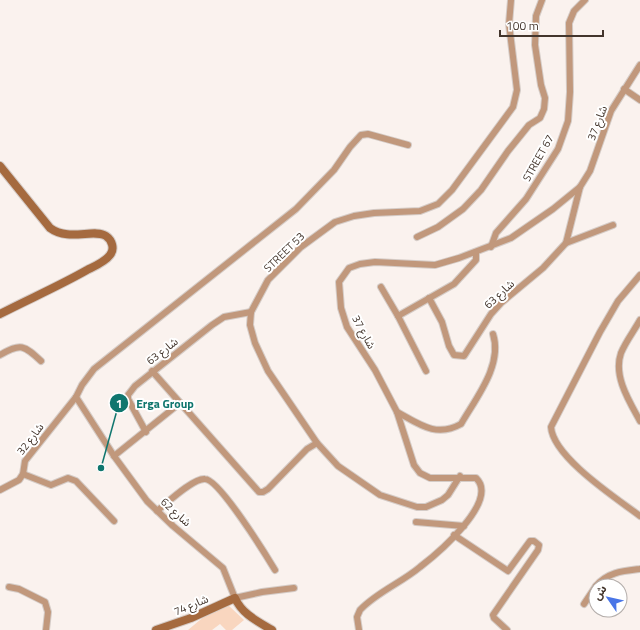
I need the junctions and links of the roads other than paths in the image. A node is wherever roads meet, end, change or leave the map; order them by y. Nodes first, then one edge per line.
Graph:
1 (511, 0) edge
2 (542, 0) edge
3 (585, 0) edge
4 (640, 65) edge
5 (624, 89) junction
6 (640, 100) edge
7 (408, 145) dead end
8 (0, 166) edge
9 (580, 187) junction
10 (613, 225) dead end
11 (417, 237) dead end
12 (566, 243) junction
13 (491, 247) junction
14 (476, 252) junction
15 (640, 275) edge
16 (381, 287) dead end
17 (429, 298) junction
18 (251, 312) junction
19 (0, 314) edge
20 (398, 316) junction
21 (640, 320) edge
22 (493, 334) dead end
23 (0, 355) edge
24 (41, 361) dead end
25 (152, 371) junction
26 (426, 371) dead end
27 (76, 397) junction
28 (180, 403) junction
29 (397, 412) junction
30 (640, 421) edge
31 (146, 432) junction
32 (318, 443) junction
33 (114, 456) junction
34 (22, 474) junction
35 (460, 476) junction
36 (0, 490) edge
37 (157, 511) junction
38 (640, 516) edge
39 (114, 521) dead end
40 (416, 522) dead end
41 (464, 526) junction
42 (454, 535) junction
43 (640, 569) edge
44 (275, 570) dead end
45 (604, 578) edge
46 (10, 587) dead end
47 (294, 588) dead end
48 (235, 598) junction
49 (588, 598) edge
50 (584, 604) dead end
51 (46, 630) edge
52 (156, 630) edge
53 (272, 630) edge
54 (359, 630) edge
55 (506, 630) edge

1 - 18 street, STREET 53
2 - 11 street
3 - 13 street, STREET 67
4 - 5 street, شارع 37
5 - 6 street
5 - 9 street, شارع 37
7 - 27 street, شارع 32
8 - 19 street
9 - 12 street, شارع 63
9 - 13 street, شارع 37
10 - 12 street
12 - 17 street, شارع 63
13 - 14 street, شارع 37
14 - 17 street
14 - 29 street, شارع 37
15 - 38 street
16 - 20 street
17 - 20 street
18 - 25 street, شارع 63
18 - 32 street
20 - 26 street
21 - 30 street
22 - 29 street
23 - 24 street
25 - 28 street
25 - 31 street, شارع 63
27 - 33 street, شارع 62
27 - 34 street, شارع 32
28 - 31 street
28 - 32 street
29 - 35 street, شارع 37
31 - 33 street
32 - 35 street
33 - 37 street, شارع 62
34 - 36 street, شارع 32
34 - 39 street
35 - 41 street, شارع 37
37 - 44 street
37 - 48 street, شارع 62
40 - 41 street
41 - 42 street, شارع 37
42 - 54 street, شارع 37
42 - 55 street
43 - 45 street
46 - 51 street
47 - 48 street
48 - 52 street, شارع 74
48 - 53 street, شارع 62
49 - 50 street

